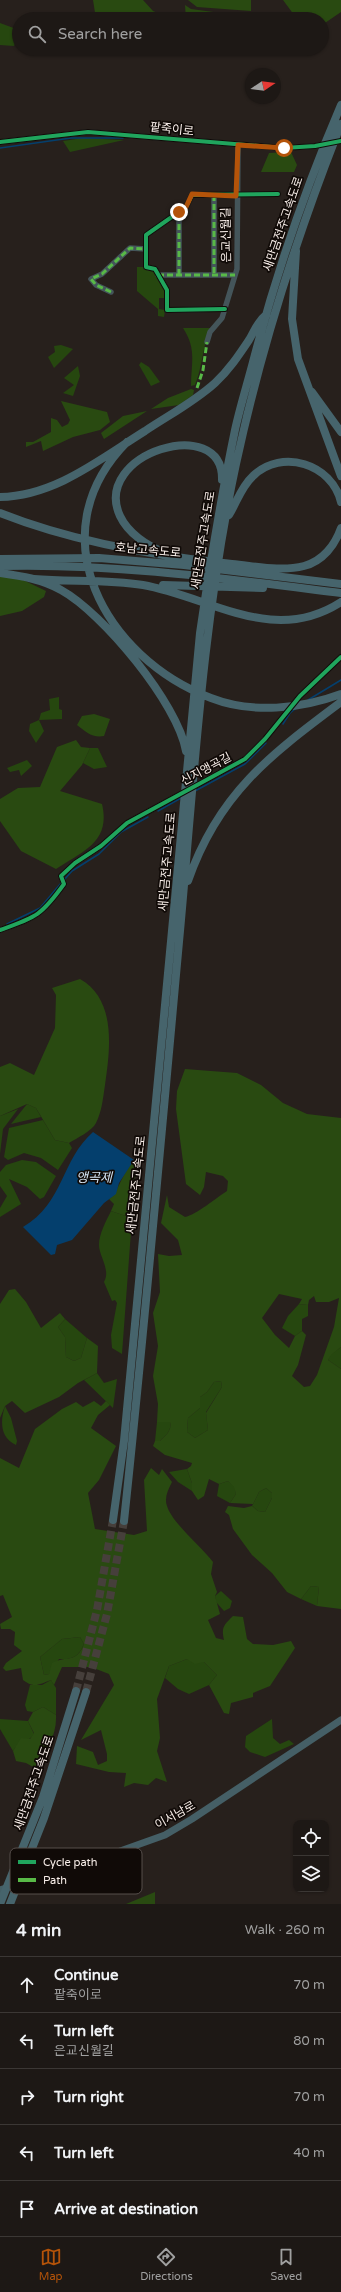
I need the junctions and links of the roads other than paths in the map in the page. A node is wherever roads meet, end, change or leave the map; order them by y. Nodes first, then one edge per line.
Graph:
1 (341, 104) edge
2 (337, 124) edge
3 (341, 141) edge
4 (0, 142) edge
5 (238, 145) junction
6 (278, 194) dead end
7 (214, 195) junction
8 (236, 196) junction
9 (179, 212) junction
10 (296, 245) junction
11 (146, 250) junction
12 (214, 274) junction
13 (158, 275) junction
14 (179, 275) junction
15 (235, 275) junction
16 (111, 292) dead end
17 (225, 309) junction
18 (266, 315) junction
19 (207, 342) dead end
20 (305, 383) junction
21 (341, 432) edge
22 (127, 442) junction
23 (341, 476) edge
24 (0, 497) edge
25 (221, 499) junction
26 (341, 502) edge
27 (0, 513) edge
28 (225, 521) junction
29 (341, 528) edge
30 (218, 540) junction
31 (0, 555) edge
32 (70, 557) junction
33 (0, 559) edge
34 (184, 559) junction
35 (0, 566) edge
36 (274, 568) junction
37 (0, 573) edge
38 (34, 579) junction
39 (328, 582) junction
40 (341, 584) edge
41 (140, 585) junction
42 (312, 589) junction
43 (341, 593) edge
44 (339, 603) edge
45 (205, 634) junction
46 (341, 657) edge
47 (341, 694) edge
48 (341, 702) edge
49 (188, 761) junction
50 (184, 894) junction
51 (0, 930) edge
52 (113, 1520) tunnel mouth
53 (124, 1521) tunnel mouth
54 (76, 1691) tunnel mouth
55 (86, 1692) tunnel mouth
56 (341, 1720) edge
57 (51, 1786) junction
58 (28, 1848) edge
59 (128, 1848) edge
60 (10, 1886) edge
61 (10, 1887) edge
62 (0, 1890) edge
63 (1, 1903) edge

1 - 2 highway, 새만금전주고속도로
2 - 10 highway, 새만금전주고속도로
2 - 18 highway, 새만금전주고속도로
3 - 5 street, 팥죽이로
4 - 5 street, 팥죽이로
5 - 8 street, 은교신월길
6 - 8 street
7 - 8 street
7 - 9 street
7 - 12 street
8 - 15 street, 은교신월길
9 - 11 street
9 - 14 street
10 - 20 highway
10 - 28 highway, 새만금전주고속도로
11 - 13 street
11 - 16 street
12 - 14 street
12 - 15 street
13 - 14 street
13 - 17 street
15 - 17 street, 은교신월길
17 - 19 street, 은교신월길
18 - 22 highway
18 - 25 highway, 새만금전주고속도로
20 - 21 highway
20 - 23 highway
22 - 24 highway
22 - 47 highway
25 - 30 highway, 새만금전주고속도로
25 - 34 highway
26 - 28 highway
27 - 34 highway
28 - 30 highway, 새만금전주고속도로
29 - 36 highway
30 - 45 highway, 새만금전주고속도로
31 - 32 highway
32 - 33 highway, 호남고속도로
32 - 39 highway, 호남고속도로
34 - 36 highway
35 - 42 highway, 호남고속도로
36 - 39 highway
37 - 38 highway
38 - 41 highway
38 - 49 highway
39 - 40 highway, 호남고속도로
41 - 42 highway
41 - 44 highway
42 - 43 highway, 호남고속도로
45 - 49 highway, 새만금전주고속도로
45 - 50 highway, 새만금전주고속도로
46 - 51 street, 신지앵곡길
48 - 50 highway
49 - 52 highway, 새만금전주고속도로
50 - 53 highway, 새만금전주고속도로
54 - 57 highway, 새만금전주고속도로
55 - 57 highway, 새만금전주고속도로
56 - 59 main road, 이서남로
57 - 58 highway, 새만금전주고속도로
60 - 63 highway, 새만금전주고속도로
61 - 62 main road, 이서남로

